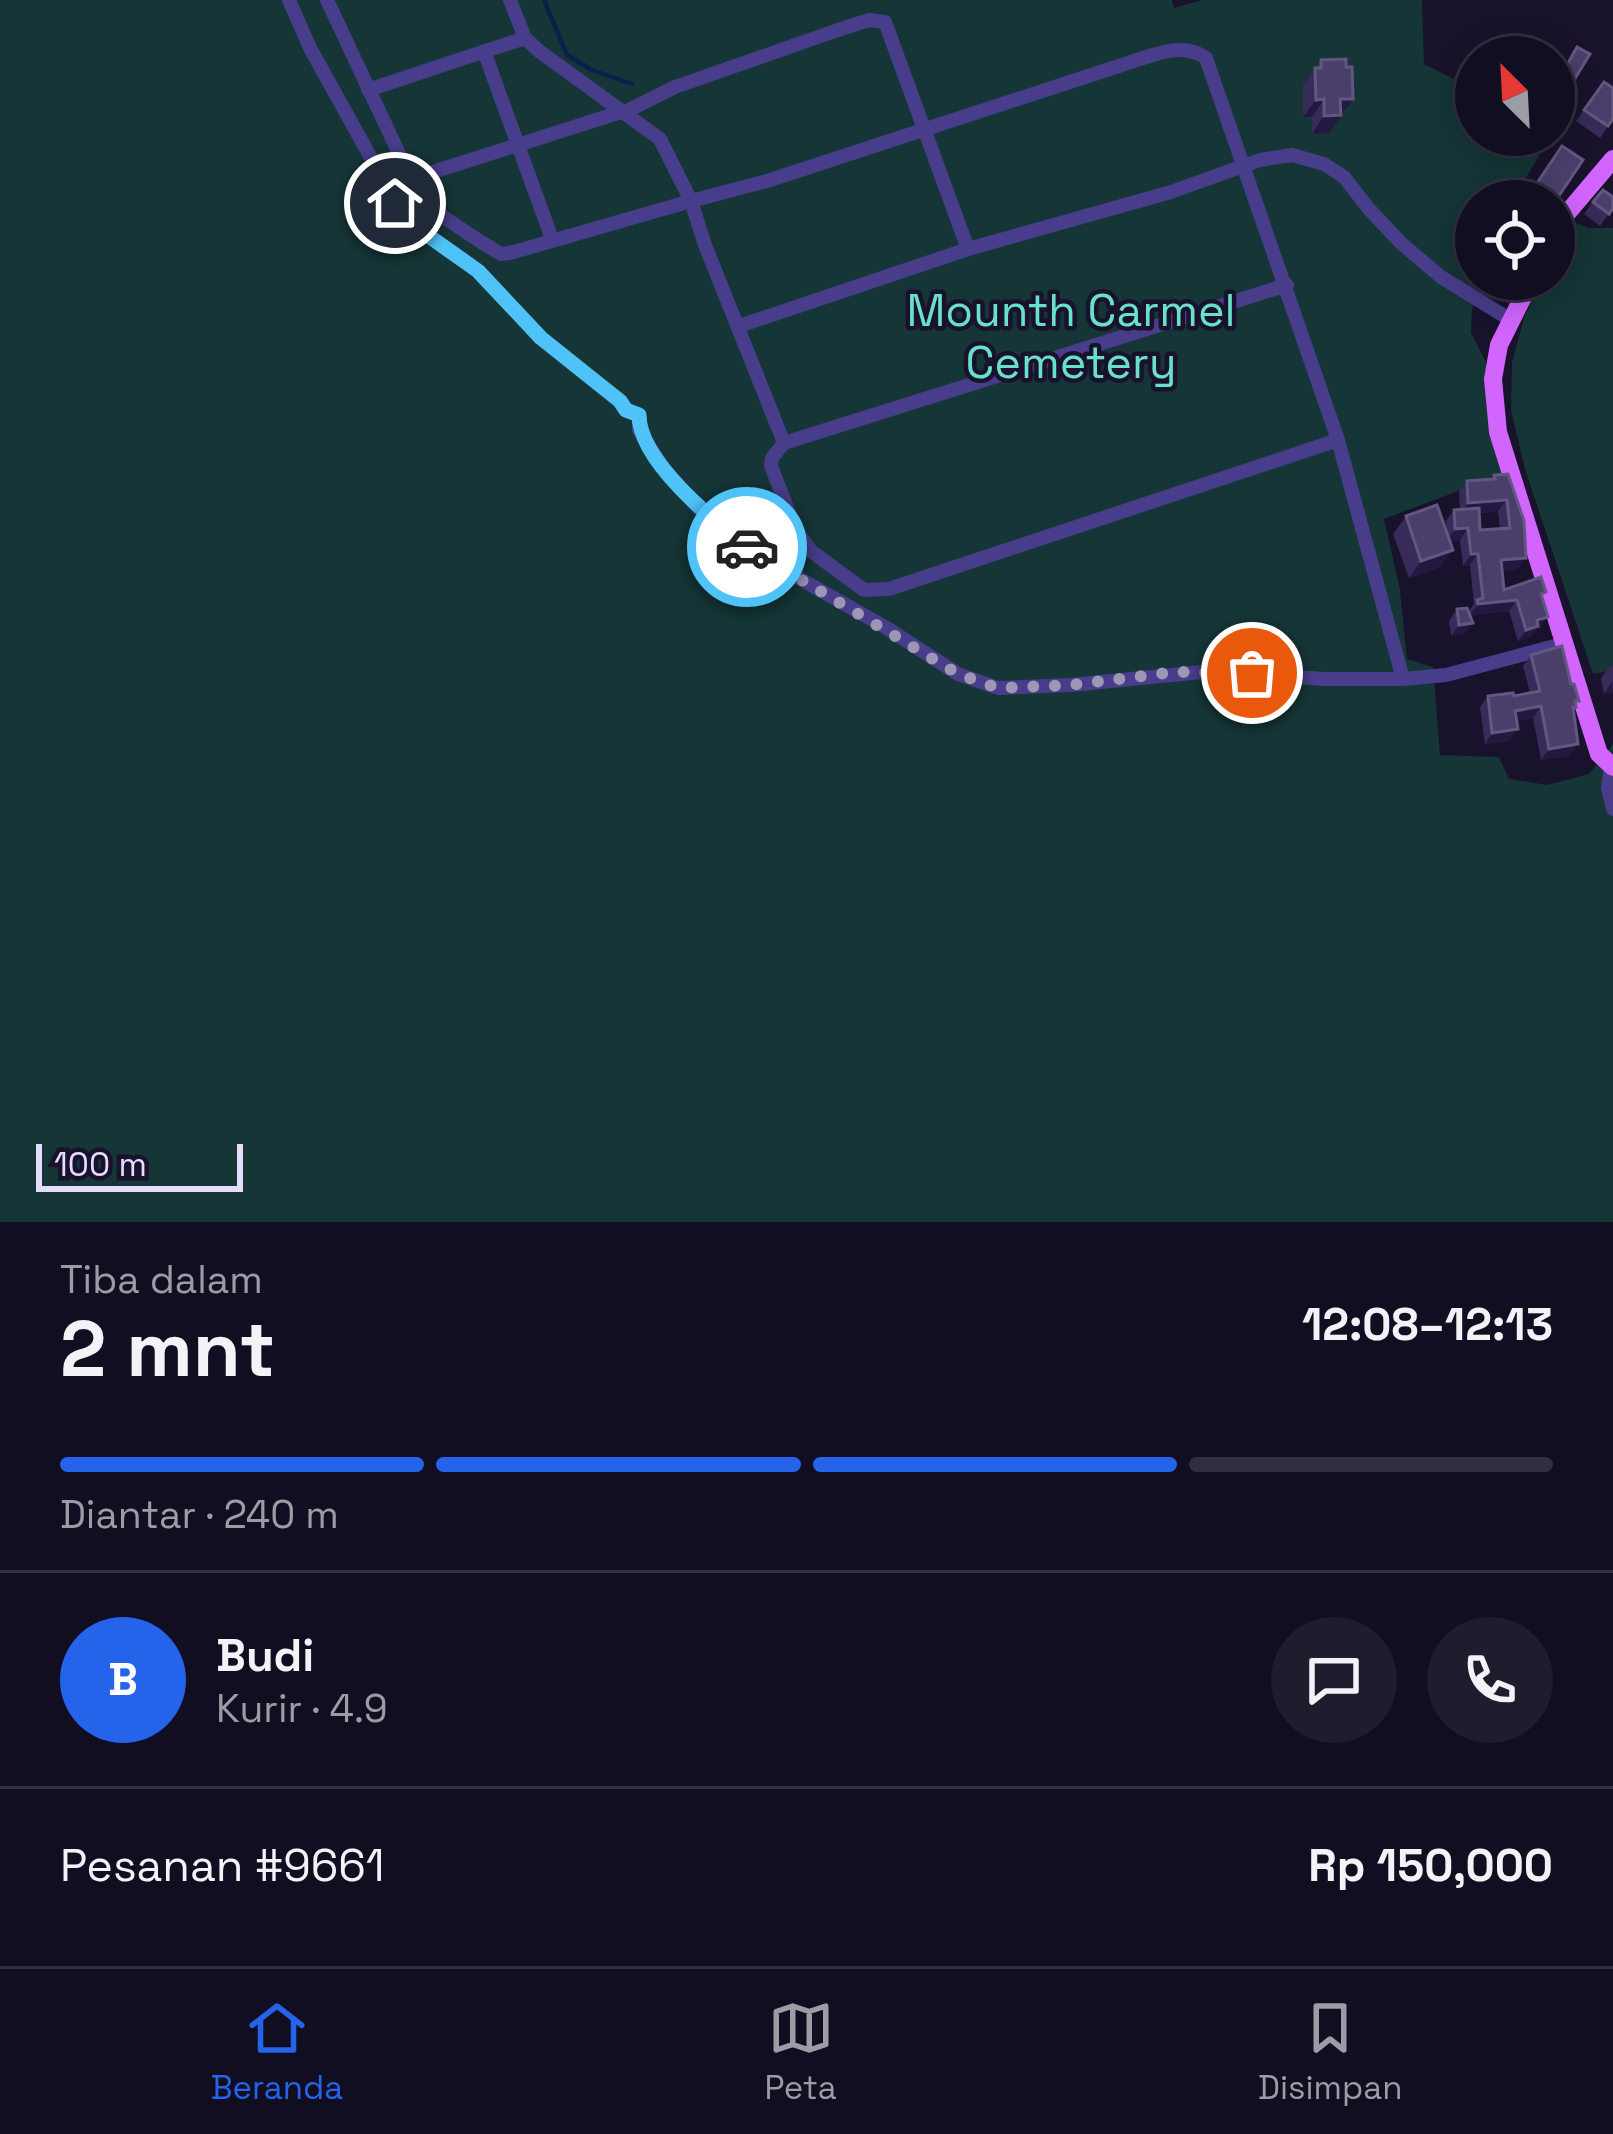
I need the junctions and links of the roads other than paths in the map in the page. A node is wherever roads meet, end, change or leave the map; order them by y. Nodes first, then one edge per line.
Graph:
1 (289, 0) edge
2 (327, 0) edge
3 (510, 0) edge
4 (525, 38) junction
5 (484, 51) junction
6 (368, 90) junction
7 (624, 112) junction
8 (923, 130) junction
9 (518, 145) junction
10 (1613, 159) edge
11 (1244, 166) junction
12 (410, 179) junction
13 (691, 201) junction
14 (1575, 204) edge
15 (552, 239) junction
16 (968, 249) junction
17 (1286, 285) junction
18 (1521, 300) edge
19 (1511, 320) junction
20 (739, 326) junction
21 (1338, 440) junction
22 (784, 442) junction
23 (1566, 643) junction
24 (1403, 679) junction
25 (1612, 767) edge
26 (1613, 809) edge

1 - 24 street
2 - 6 street
3 - 4 street
4 - 5 street
4 - 7 street
5 - 6 street
5 - 9 street
6 - 12 street
7 - 8 street
7 - 9 street
7 - 13 street
8 - 11 street
8 - 13 street
8 - 16 street
9 - 12 street
9 - 15 street
10 - 14 main road
11 - 16 street
11 - 17 street
11 - 19 street
12 - 15 street
13 - 15 street
13 - 20 street
16 - 20 street
17 - 21 street
17 - 22 street
18 - 19 main road
19 - 23 main road
20 - 22 street
21 - 22 street
21 - 24 street
23 - 24 street
23 - 25 main road
25 - 26 street

